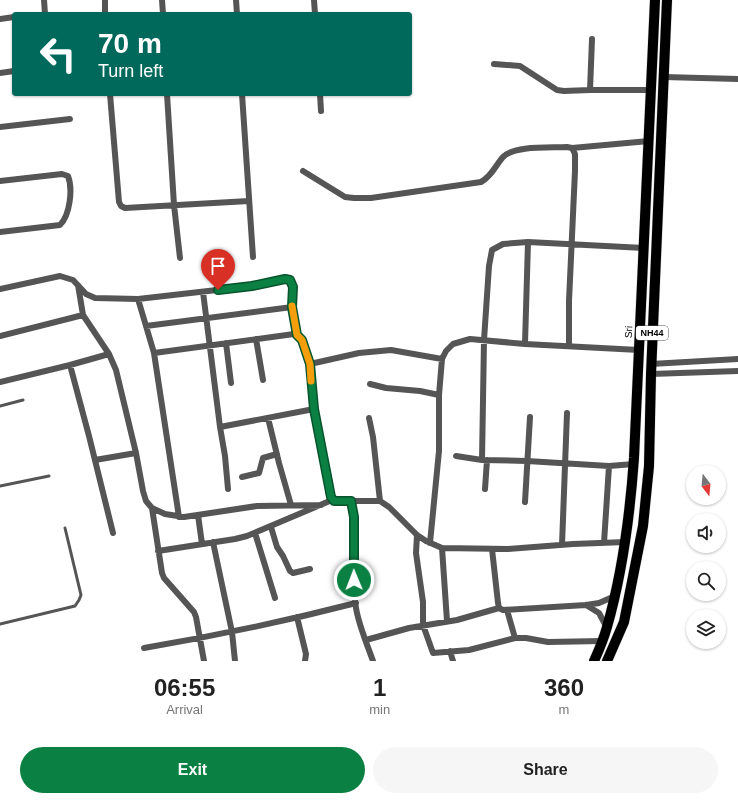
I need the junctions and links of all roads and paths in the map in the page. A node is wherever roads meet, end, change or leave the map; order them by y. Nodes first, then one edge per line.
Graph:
1 (44, 0) edge
2 (105, 0) edge
3 (162, 0) edge
4 (236, 0) edge
5 (314, 0) edge
6 (655, 0) edge
7 (667, 0) edge
8 (45, 12) edge
9 (106, 12) edge
10 (163, 12) edge
11 (237, 12) edge
12 (315, 12) edge
13 (12, 17) edge
14 (0, 19) edge
15 (592, 39) dead end
16 (494, 64) dead end
17 (12, 72) edge
18 (0, 73) edge
19 (664, 77) junction
20 (738, 80) edge
21 (590, 90) junction
22 (651, 90) junction
23 (110, 96) edge
24 (167, 96) edge
25 (242, 96) edge
26 (320, 96) edge
27 (321, 111) dead end
28 (70, 118) dead end
29 (0, 127) edge
30 (649, 141) junction
31 (572, 148) junction
32 (303, 171) dead end
33 (0, 181) edge
34 (249, 201) junction
35 (174, 205) junction
36 (0, 232) edge
37 (528, 242) junction
38 (572, 244) junction
39 (644, 248) junction
40 (253, 256) dead end
41 (180, 258) dead end
42 (77, 285) junction
43 (0, 289) edge
44 (203, 292) junction
45 (138, 299) junction
46 (292, 307) junction
47 (83, 315) junction
48 (206, 318) junction
49 (146, 326) junction
50 (297, 335) junction
51 (0, 336) edge
52 (256, 339) junction
53 (484, 340) junction
54 (226, 344) junction
55 (525, 344) junction
56 (209, 346) junction
57 (569, 346) junction
58 (639, 350) junction
59 (154, 352) junction
60 (109, 354) junction
61 (442, 359) junction
62 (738, 359) edge
63 (310, 364) junction
64 (70, 365) junction
65 (651, 369) junction
66 (738, 371) edge
67 (263, 380) dead end
68 (0, 382) edge
69 (231, 383) dead end
70 (370, 384) dead end
71 (439, 395) junction
72 (24, 400) dead end
73 (0, 406) edge
74 (314, 409) junction
75 (567, 413) dead end
76 (530, 417) dead end
77 (268, 418) junction
78 (369, 418) dead end
79 (220, 427) junction
80 (635, 451) junction
81 (136, 453) junction
82 (649, 453) junction
83 (277, 454) junction
84 (456, 456) dead end
85 (95, 460) junction
86 (484, 460) junction
87 (527, 461) junction
88 (564, 463) junction
89 (634, 464) junction
90 (608, 466) junction
91 (49, 476) dead end
92 (242, 477) dead end
93 (0, 486) edge
94 (228, 489) dead end
95 (485, 489) dead end
96 (332, 500) junction
97 (351, 501) junction
98 (380, 501) junction
99 (524, 502) dead end
100 (291, 505) junction
101 (321, 505) junction
102 (152, 508) junction
103 (198, 515) junction
104 (179, 517) junction
105 (271, 527) junction
106 (65, 528) dead end
107 (113, 533) dead end
108 (255, 533) junction
109 (417, 535) junction
110 (214, 542) junction
111 (626, 542) junction
112 (430, 543) junction
113 (604, 543) junction
114 (202, 544) junction
115 (562, 545) junction
116 (442, 548) junction
117 (492, 549) junction
118 (158, 551) junction
119 (310, 569) dead end
120 (615, 596) junction
121 (275, 598) dead end
122 (356, 603) junction
123 (586, 605) junction
124 (499, 608) junction
125 (507, 610) junction
126 (297, 617) junction
127 (447, 622) junction
128 (0, 624) edge
129 (423, 625) junction
130 (607, 628) junction
131 (232, 632) junction
132 (200, 638) junction
133 (515, 638) junction
134 (366, 640) junction
135 (602, 641) junction
136 (144, 648) dead end
137 (450, 651) junction
138 (204, 661) edge
139 (235, 661) edge
140 (305, 661) edge
141 (373, 661) edge
142 (453, 661) edge
143 (594, 661) edge
144 (607, 661) edge

1 - 8 street
2 - 9 street
3 - 10 street
4 - 11 street
5 - 12 street
6 - 22 highway, Sri / NH44
7 - 19 highway, NH44
13 - 14 street
15 - 21 street
16 - 21 street
17 - 18 street
19 - 20 street
19 - 65 highway, NH44
21 - 22 street
22 - 30 highway, Sri / NH44
23 - 35 street
24 - 35 street
25 - 34 street
26 - 27 street
28 - 29 street
30 - 31 street
30 - 39 highway, Sri / NH44
31 - 32 street
31 - 38 street
33 - 36 street
34 - 35 street
34 - 40 street
35 - 41 street
37 - 38 street
37 - 53 street
37 - 55 street
38 - 39 street
38 - 57 street
39 - 58 highway, Sri / NH44
42 - 43 street
42 - 45 street
42 - 47 street
44 - 45 street
44 - 46 street
44 - 48 street
45 - 49 street
46 - 48 street
46 - 50 street
47 - 51 street
47 - 60 street
48 - 49 street
48 - 56 street
49 - 59 street
50 - 52 street
50 - 63 street
52 - 54 street
52 - 67 street
53 - 55 street
53 - 61 street
53 - 86 street
54 - 56 street
54 - 69 street
55 - 57 street
56 - 59 street
56 - 79 street
57 - 58 street
58 - 80 highway, Sri / NH44
59 - 104 street
60 - 64 street
60 - 81 street
61 - 63 street
61 - 71 street
62 - 65 street
63 - 74 street
64 - 68 street
64 - 85 street
65 - 66 street
65 - 82 highway, NH44
70 - 71 street
71 - 112 street
72 - 73 lane
74 - 77 street
74 - 96 street
75 - 88 street
76 - 87 street
77 - 79 street
77 - 83 street
78 - 98 street
79 - 94 street
80 - 82 highway
80 - 89 highway, Sri / NH44
81 - 85 street
81 - 102 street
82 - 144 highway, NH44
83 - 92 street
83 - 100 street
84 - 86 street
85 - 107 street
86 - 87 street
86 - 95 street
87 - 88 street
87 - 99 street
88 - 90 street
88 - 115 street
89 - 90 street
89 - 111 highway, Sri / NH44
90 - 113 street
91 - 93 lane
96 - 97 street
96 - 101 street
97 - 98 street
97 - 122 street
98 - 109 street
100 - 101 street
100 - 103 street
101 - 105 street
102 - 104 street
102 - 118 street
103 - 104 street
103 - 114 street
105 - 108 street
105 - 119 street
106 - 128 lane
108 - 110 street
108 - 121 street
109 - 112 street
109 - 129 street
110 - 114 street
110 - 131 street
111 - 113 street
111 - 120 highway, Sri / NH44
112 - 116 street
113 - 115 street
114 - 118 street
115 - 117 street
116 - 117 street
116 - 127 street
117 - 124 street
118 - 132 street
120 - 123 street
120 - 130 highway, Sri / NH44
122 - 126 street
122 - 134 street
123 - 125 street
123 - 130 street
124 - 125 street
124 - 127 street
125 - 133 street
126 - 131 street
126 - 140 street
127 - 129 street
129 - 134 street
129 - 137 street
130 - 135 highway, Sri / NH44
131 - 132 street
131 - 139 street
132 - 136 street
132 - 138 street
133 - 135 street
133 - 137 street
134 - 141 street
135 - 143 highway, Sri / NH44
137 - 142 street

